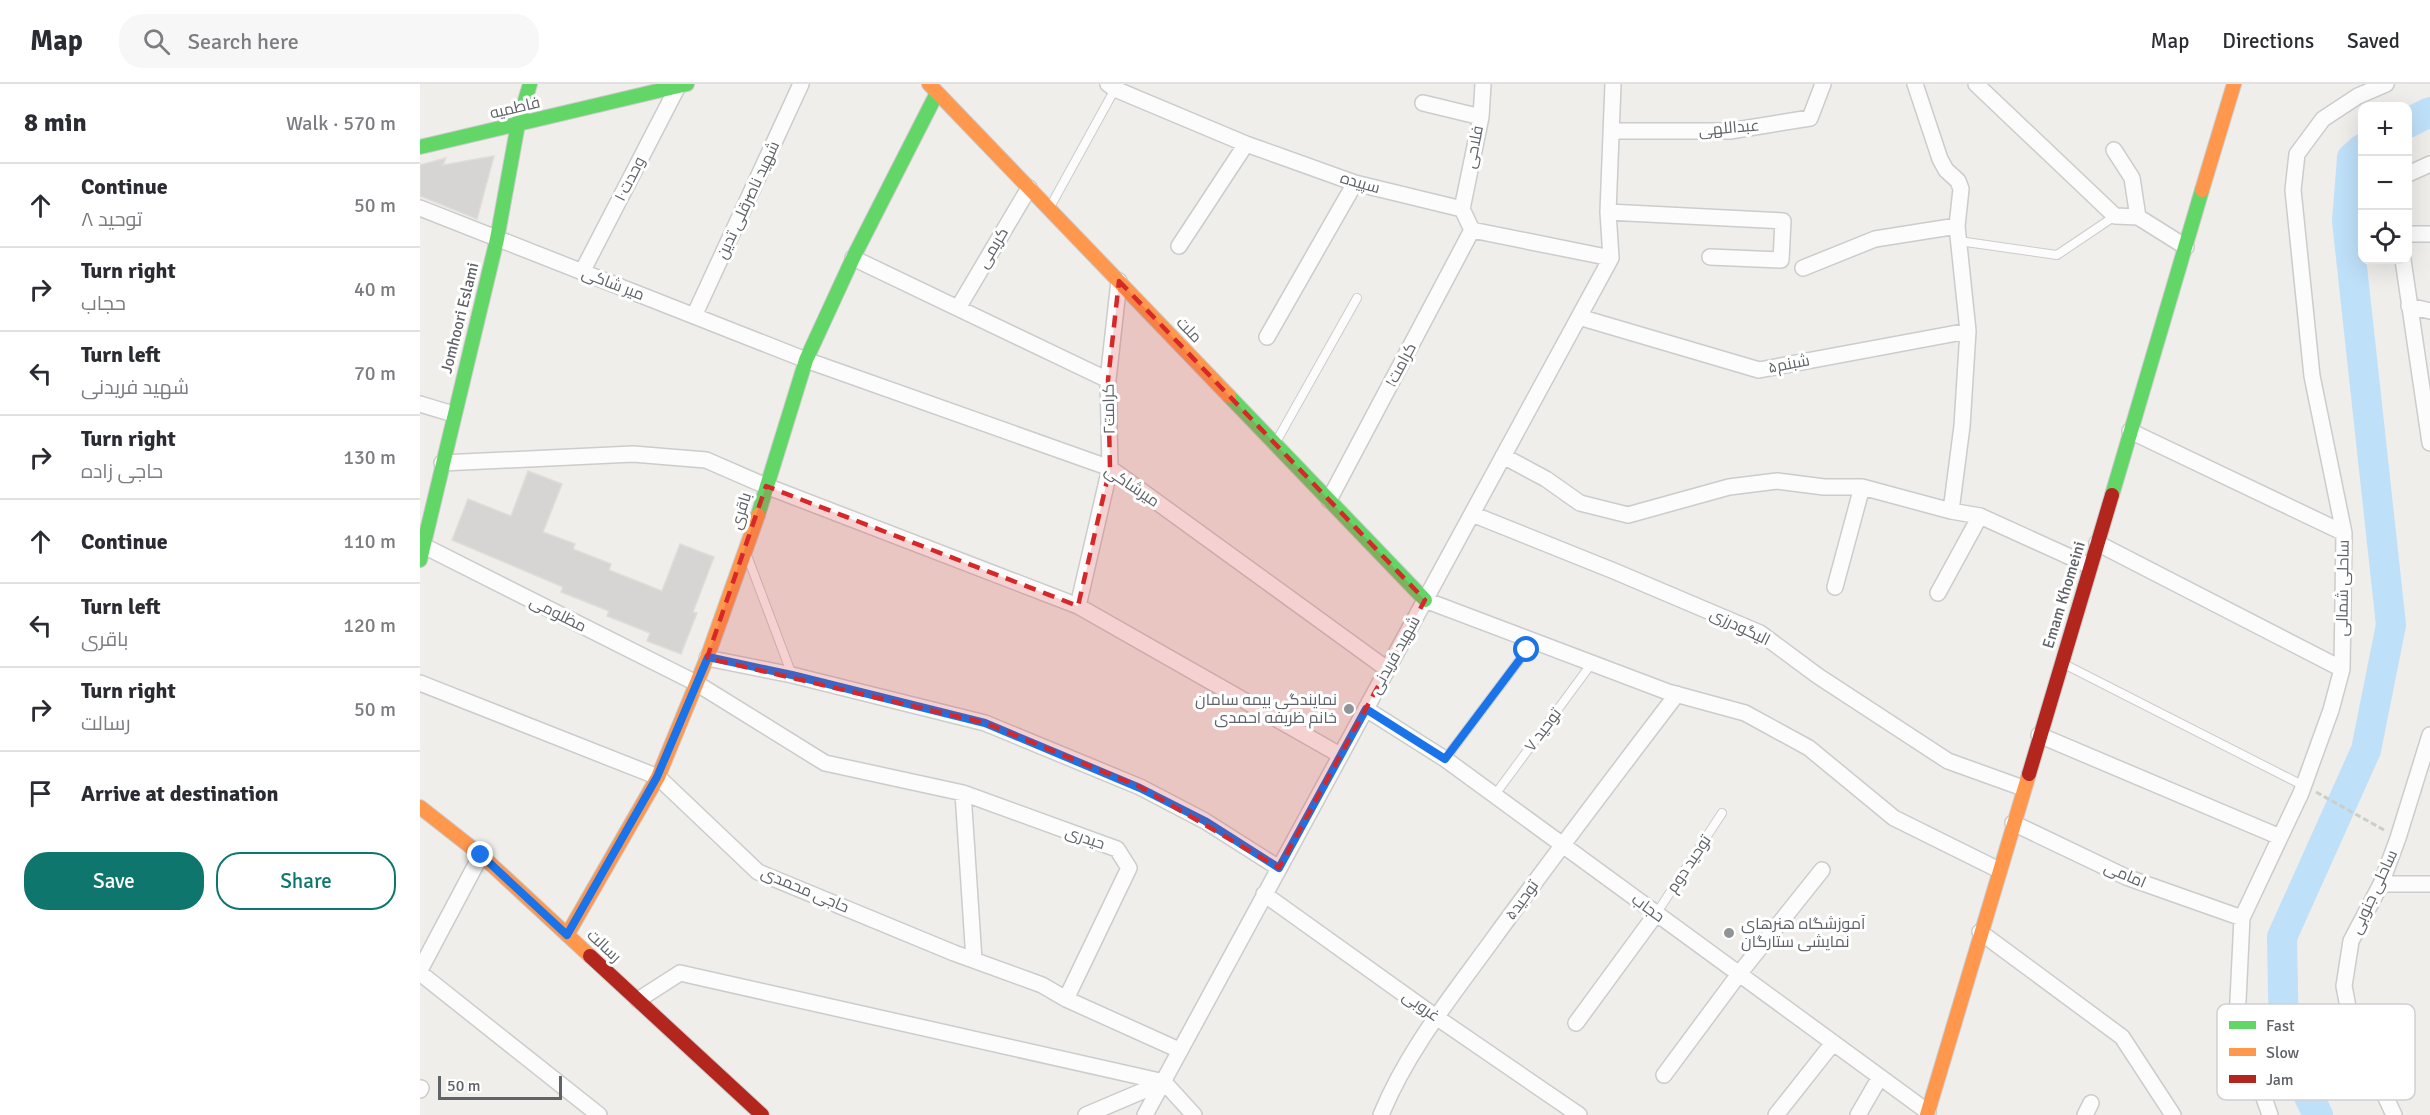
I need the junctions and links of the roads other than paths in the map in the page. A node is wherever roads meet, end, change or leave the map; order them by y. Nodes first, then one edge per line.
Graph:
1 (530, 84) edge
2 (801, 84) edge
3 (1483, 84) edge
4 (1613, 84) edge
5 (1823, 84) edge
6 (1915, 84) edge
7 (1976, 84) edge
8 (2234, 84) edge
9 (2386, 84) edge
10 (682, 85) edge
11 (1112, 86) edge
12 (933, 88) edge
13 (1423, 103) dead end
14 (1480, 117) junction
15 (518, 124) junction
16 (1611, 131) junction
17 (1246, 144) junction
18 (420, 147) edge
19 (2114, 150) dead end
20 (2430, 164) edge
21 (2412, 172) edge
22 (1355, 183) junction
23 (1029, 188) junction
24 (420, 208) edge
25 (1049, 208) junction
26 (1462, 209) junction
27 (1608, 212) junction
28 (2115, 216) junction
29 (2138, 217) junction
30 (1472, 230) junction
31 (1958, 233) junction
32 (2412, 234) edge
33 (2430, 234) edge
34 (497, 238) junction
35 (1179, 246) dead end
36 (2186, 247) junction
37 (1710, 257) dead end
38 (853, 258) junction
39 (1611, 258) junction
40 (2404, 264) edge
41 (1803, 268) dead end
42 (582, 272) junction
43 (1119, 281) junction
44 (1357, 298) dead end
45 (2409, 306) junction
46 (958, 308) junction
47 (2430, 311) edge
48 (694, 316) junction
49 (1579, 317) junction
50 (1968, 331) junction
51 (1267, 337) dead end
52 (806, 360) junction
53 (1108, 380) junction
54 (420, 404) edge
55 (453, 414) junction
56 (2130, 431) junction
57 (2430, 442) edge
58 (1275, 444) junction
59 (1503, 456) junction
60 (442, 463) junction
61 (1110, 468) junction
62 (766, 486) junction
63 (1862, 487) junction
64 (1329, 500) junction
65 (1951, 511) junction
66 (1472, 514) junction
67 (1980, 516) junction
68 (2344, 533) junction
69 (2097, 543) junction
70 (421, 550) edge
71 (746, 553) junction
72 (2090, 566) junction
73 (1835, 587) dead end
74 (1938, 593) dead end
75 (1425, 600) junction
76 (1078, 606) junction
77 (1527, 650) dead end
78 (708, 657) junction
79 (1592, 663) junction
80 (2061, 663) junction
81 (1387, 669) junction
82 (2342, 669) junction
83 (792, 675) junction
84 (420, 683) edge
85 (696, 683) junction
86 (1677, 694) junction
87 (1366, 709) junction
88 (2039, 735) junction
89 (2430, 735) edge
90 (1340, 755) junction
91 (1445, 759) junction
92 (657, 777) junction
93 (2304, 786) junction
94 (2024, 788) junction
95 (963, 793) junction
96 (1494, 796) junction
97 (420, 807) edge
98 (1722, 813) dead end
99 (2013, 823) junction
100 (2280, 837) junction
101 (1561, 846) junction
102 (481, 855) junction
103 (1279, 868) junction
104 (1822, 870) dead end
105 (1999, 870) junction
106 (2381, 884) junction
107 (2430, 884) edge
108 (1264, 894) junction
109 (1656, 914) junction
110 (2242, 918) junction
111 (1980, 932) junction
112 (567, 935) junction
113 (974, 960) junction
114 (420, 971) edge
115 (1739, 974) junction
116 (1066, 999) junction
117 (638, 1000) junction
118 (2237, 1004) edge
119 (2347, 1004) edge
120 (1436, 1017) junction
121 (1576, 1023) dead end
122 (1833, 1043) junction
123 (1179, 1050) junction
124 (1664, 1075) dead end
125 (1880, 1077) junction
126 (1164, 1082) junction
127 (2265, 1100) edge
128 (2387, 1100) edge
129 (1927, 1114) edge
130 (599, 1115) edge
131 (762, 1115) edge
132 (1086, 1115) edge
133 (1145, 1115) edge
134 (1194, 1115) edge
135 (1381, 1115) edge
136 (1579, 1115) edge
137 (1776, 1115) edge
138 (1858, 1115) edge
139 (2173, 1115) edge
140 (2270, 1115) edge
141 (2394, 1115) edge

1 - 15 street, Jomhoori Eslami
2 - 48 street, شهید ناصرقلی تدین
3 - 14 street, فلاحی
4 - 16 street
5 - 16 street, عبداللهی
6 - 31 street
7 - 28 street
8 - 36 street, Emam Khomeini
9 - 68 street, ساحلی شمالی
10 - 15 street, فاطمیه
10 - 42 street, وحدت۱۰
11 - 17 street, سپیده
11 - 25 lane
12 - 23 street, ملت
12 - 38 street, باقری
13 - 14 street
14 - 26 street, فلاحی
15 - 18 street, فاطمیه
15 - 34 street, Jomhoori Eslami
16 - 27 street
17 - 22 street, سپیده
17 - 35 street
19 - 29 street
20 - 21 street
22 - 26 street, سپیده
22 - 51 street
23 - 25 street, ملت
23 - 46 street, کریمی
24 - 34 street, میر شاکی
25 - 43 street, ملت
26 - 30 street
27 - 37 street
27 - 39 street
28 - 29 street
28 - 31 lane
29 - 36 street
30 - 39 street
30 - 64 street, کرامت۱
31 - 41 street
31 - 50 street
32 - 33 street
34 - 42 street, میر شاکی
34 - 55 street, Jomhoori Eslami
36 - 56 street, Emam Khomeini
38 - 46 street
38 - 52 street, باقری
39 - 49 street, شهید فریدنی
40 - 45 street
42 - 48 street, میر شاکی
43 - 53 street, کرامت۲
43 - 58 street, ملت
44 - 58 lane
45 - 47 street
45 - 57 street
46 - 53 street
48 - 52 street, میر شاکی
49 - 50 street, شبنم۵
49 - 59 street, شهید فریدنی
50 - 65 street
52 - 61 street, میرشاکی
52 - 62 street, باقری
53 - 61 street, کرامت۲
54 - 55 street
55 - 60 street, Jomhoori Eslami
56 - 68 street
56 - 69 street, Emam Khomeini
58 - 64 street, ملت
59 - 63 street
59 - 66 street, شهید فریدنی
60 - 62 street
60 - 70 street, Jomhoori Eslami
61 - 76 street, کرامت۲
61 - 81 street, میرشاکی
62 - 71 street, باقری
62 - 76 street
63 - 65 street
63 - 73 street
64 - 75 street, ملت
65 - 67 street
66 - 75 street, شهید فریدنی
66 - 94 street, الیگودرزی
67 - 72 street
67 - 74 street
68 - 82 street, ساحلی شمالی
69 - 72 street, Emam Khomeini
69 - 82 street
70 - 85 street, مظلومی
71 - 78 street, باقری
71 - 83 lane
72 - 80 street, Emam Khomeini
75 - 79 street
75 - 81 street, شهید فریدنی
76 - 90 street
77 - 91 lane
78 - 83 street
78 - 85 street, باقری
79 - 86 street
79 - 96 lane, توحید ۷
80 - 88 street, Emam Khomeini
80 - 93 lane
81 - 87 street, شهید فریدنی
82 - 93 street, ساحلی شمالی
83 - 103 street
84 - 92 street, حاجی محمدی
85 - 92 street, باقری
85 - 95 street, مظلومی
86 - 101 street, توحید۵
86 - 105 street
87 - 90 street, شهید فریدنی
87 - 91 street, حجاب
88 - 94 street, Emam Khomeini
88 - 100 street
89 - 106 street, ساحلی جنوبی
90 - 103 street, شهید فریدنی
91 - 96 street, حجاب
92 - 112 street, باقری
92 - 113 street, حاجی محمدی
93 - 100 street, ساحلی شمالی
94 - 99 street, Emam Khomeini
95 - 113 street
95 - 116 street, حیدری
96 - 101 street, حجاب
97 - 102 street, رسالت
98 - 109 lane, توحید دوم
99 - 105 street, Emam Khomeini
99 - 110 street, امامی
100 - 110 street, ساحلی شمالی
101 - 109 street, حجاب
101 - 120 street, توحید۵
102 - 112 street, رسالت
102 - 114 street
103 - 108 street, شهید فریدنی
104 - 115 street
105 - 111 street, Emam Khomeini
106 - 107 street
106 - 119 street, ساحلی جنوبی
108 - 120 street, غروبی
108 - 123 street, شهید فریدنی
109 - 115 street, حجاب
109 - 121 street
110 - 118 street, ساحلی شمالی
111 - 129 street, Emam Khomeini
111 - 139 street
112 - 117 street, رسالت
113 - 116 street, حاجی محمدی
114 - 130 street
115 - 122 street, حجاب
115 - 124 street
116 - 123 street, حاجی محمدی
117 - 126 street
117 - 131 street, رسالت
120 - 135 street, توحید۵
120 - 136 street, غروبی
122 - 125 street, حجاب
122 - 137 street
123 - 126 street, شهید فریدنی
125 - 129 street, حجاب
125 - 138 street
126 - 132 street
126 - 133 street, شهید فریدنی
126 - 134 street
127 - 140 street, ساحلی شمالی
128 - 141 street, ساحلی جنوبی

